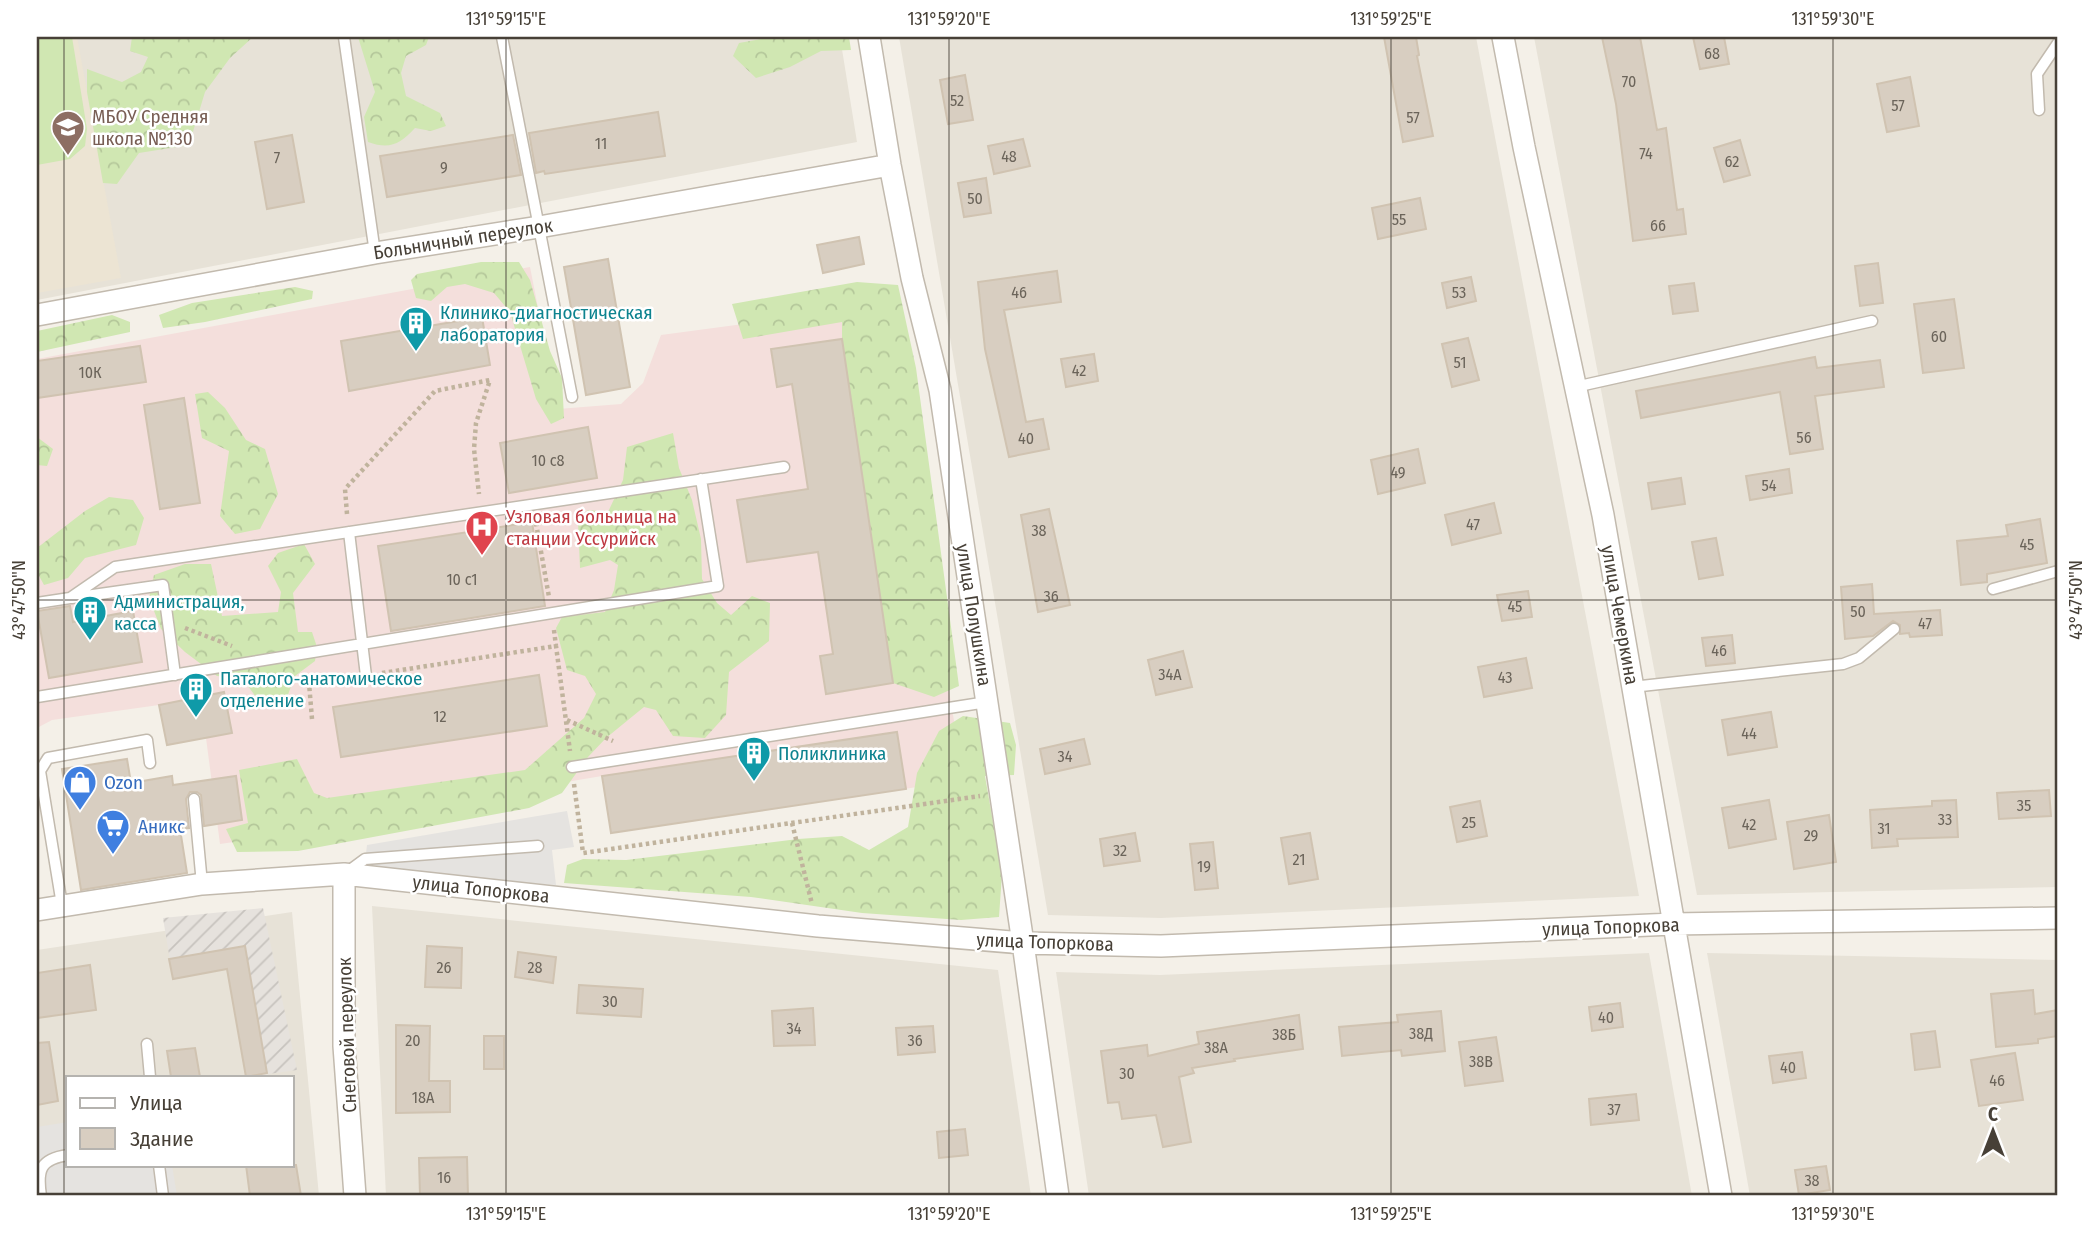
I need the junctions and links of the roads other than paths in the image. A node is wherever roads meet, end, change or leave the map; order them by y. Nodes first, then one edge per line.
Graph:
1 (344, 37) edge
2 (502, 37) edge
3 (869, 37) edge
4 (1503, 37) edge
5 (2058, 43) edge
6 (2039, 110) dead end
7 (890, 165) junction
8 (539, 227) junction
9 (376, 253) junction
10 (37, 314) edge
11 (1872, 321) dead end
12 (1575, 387) junction
13 (572, 397) dead end
14 (784, 467) dead end
15 (701, 479) junction
16 (349, 532) junction
17 (2058, 571) edge
18 (1993, 589) dead end
19 (70, 598) junction
20 (37, 603) edge
21 (1894, 629) dead end
22 (363, 644) junction
23 (175, 675) junction
24 (366, 676) road end
25 (1632, 687) junction
26 (37, 697) edge
27 (987, 702) junction
28 (150, 763) dead end
29 (572, 766) road end
30 (38, 770) edge
31 (194, 799) dead end
32 (538, 846) dead end
33 (344, 874) junction
34 (202, 884) junction
35 (62, 905) junction
36 (37, 910) edge
37 (2058, 918) edge
38 (1673, 924) junction
39 (1023, 943) junction
40 (147, 1044) dead end
41 (150, 1076) edge
42 (66, 1154) edge
43 (159, 1166) edge
44 (41, 1196) edge
45 (163, 1196) edge
46 (355, 1196) edge
47 (1058, 1196) edge
48 (1721, 1196) edge

1 - 9 lane
2 - 8 lane
3 - 7 street, улица Полушкина
4 - 12 street, улица Чемеркина
5 - 6 lane
7 - 8 street, Больничный переулок
7 - 27 street, улица Полушкина
8 - 9 street, Больничный переулок
8 - 13 lane
9 - 10 street, Больничный переулок
11 - 12 lane
12 - 25 street, улица Чемеркина
14 - 15 lane
15 - 16 lane
15 - 22 lane
16 - 19 lane
16 - 22 lane
17 - 18 lane
19 - 20 lane
19 - 23 lane
21 - 25 lane
22 - 23 lane
22 - 24 lane
23 - 26 lane
25 - 38 street, улица Чемеркина
27 - 29 lane
27 - 39 street, улица Полушкина
28 - 30 lane
30 - 35 lane
31 - 34 lane
32 - 33 lane
33 - 34 street, улица Топоркова
33 - 39 street, улица Топоркова
33 - 46 street, Снеговой переулок
34 - 35 street, улица Топоркова
35 - 36 street, улица Топоркова
37 - 38 street, улица Топоркова
38 - 39 street, улица Топоркова
38 - 48 street, улица Чемеркина
39 - 47 street, улица Полушкина
40 - 41 lane
42 - 44 lane
43 - 45 lane

